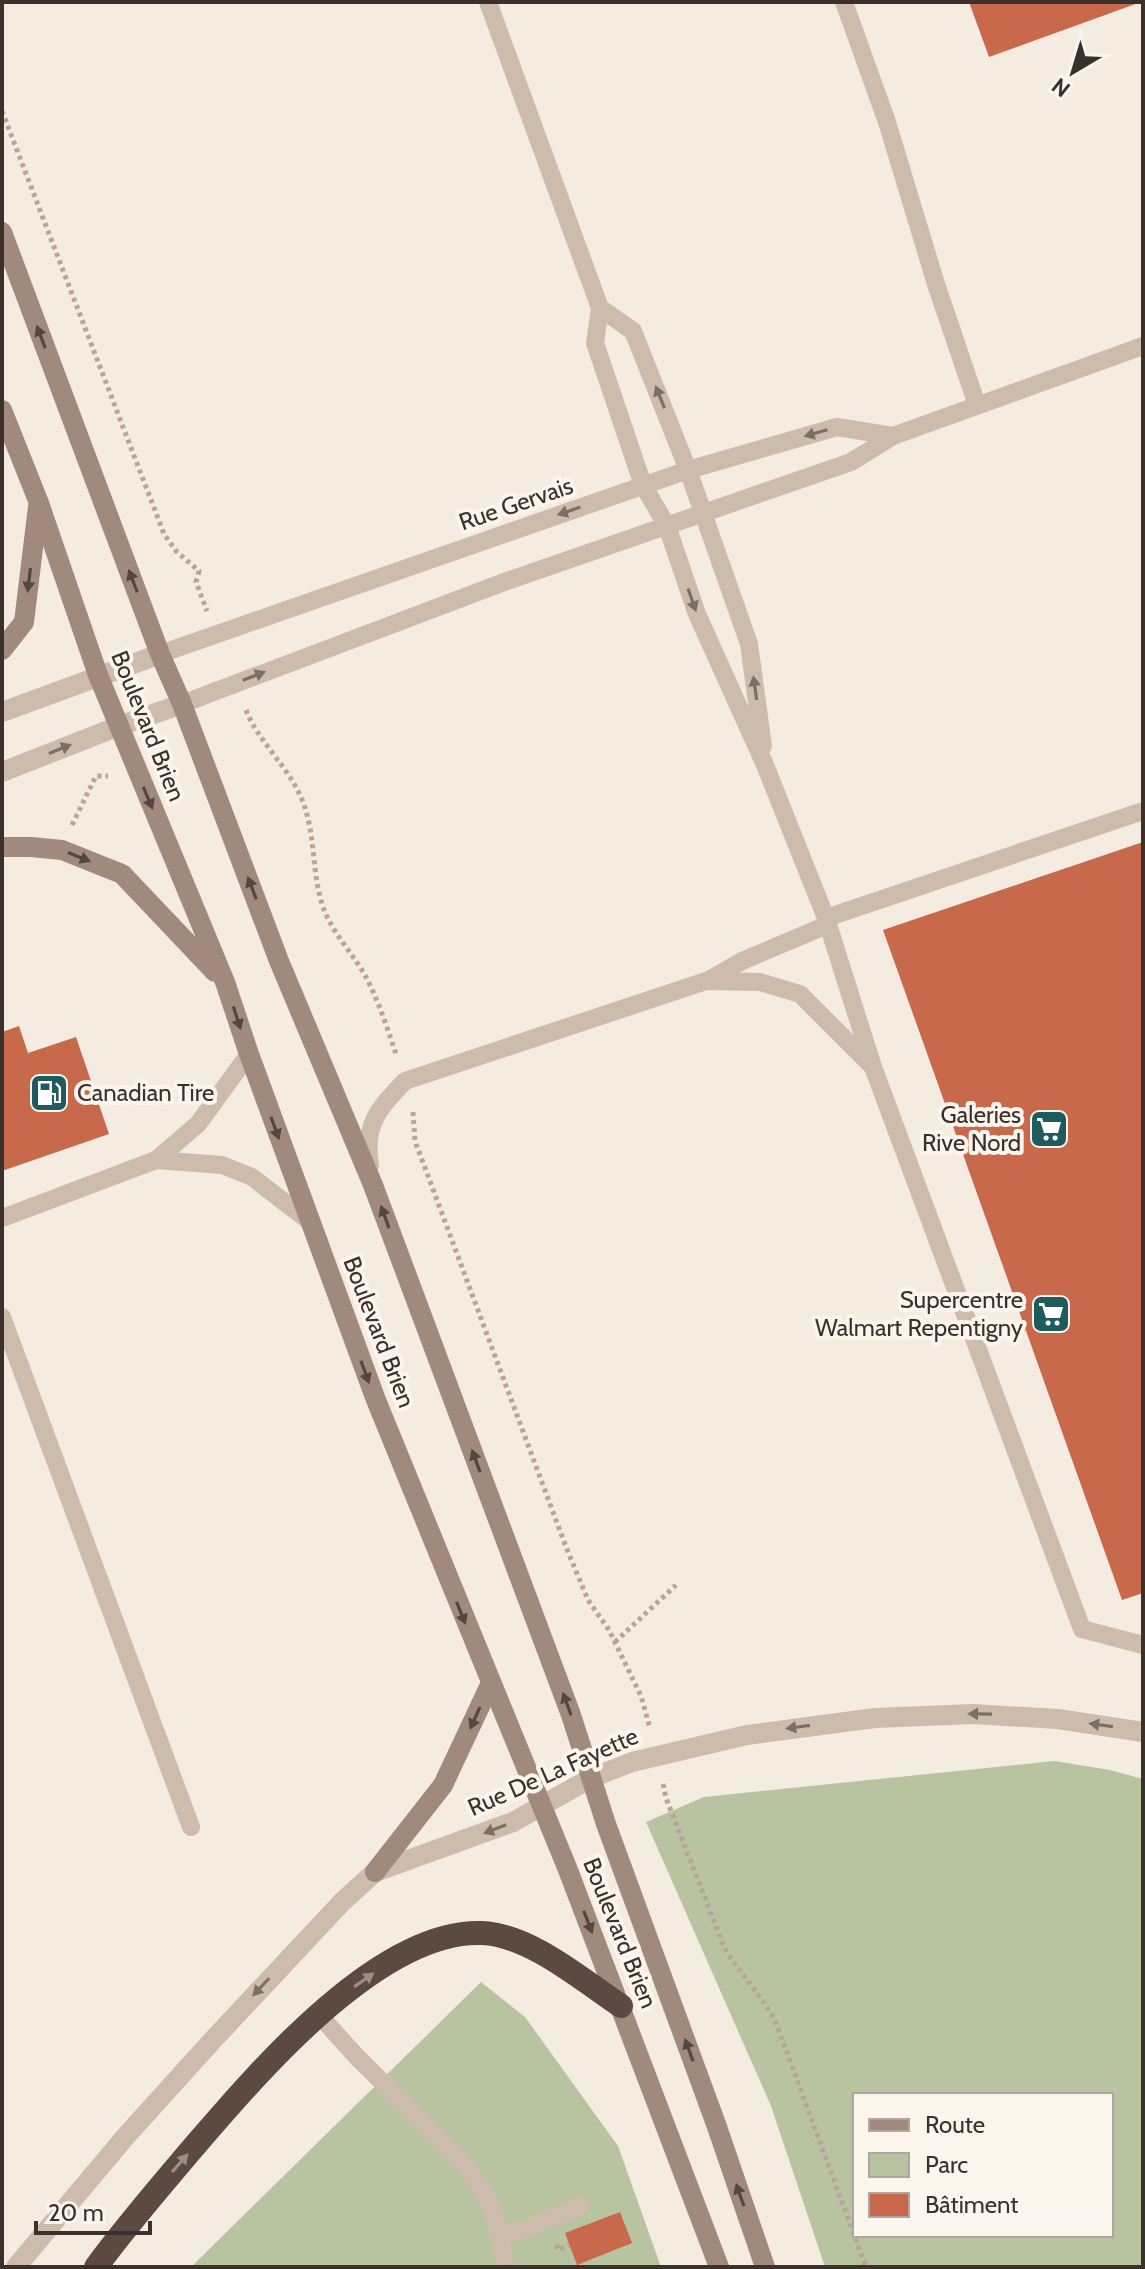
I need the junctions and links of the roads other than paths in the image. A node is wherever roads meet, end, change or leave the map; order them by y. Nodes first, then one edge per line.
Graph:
1 (488, 2) edge
2 (844, 2) edge
3 (2, 232) edge
4 (600, 308) junction
5 (1143, 346) edge
6 (977, 405) junction
7 (3, 415) edge
8 (893, 436) junction
9 (688, 470) junction
10 (643, 485) junction
11 (39, 503) junction
12 (703, 513) junction
13 (667, 526) junction
14 (2, 650) edge
15 (160, 654) junction
16 (98, 675) junction
17 (182, 704) junction
18 (2, 712) edge
19 (119, 726) junction
20 (765, 765) junction
21 (2, 772) edge
22 (1143, 811) edge
23 (2, 847) edge
24 (826, 922) junction
25 (706, 981) junction
26 (225, 982) junction
27 (249, 1054) junction
28 (873, 1067) junction
29 (156, 1160) junction
30 (373, 1185) junction
31 (2, 1218) edge
32 (309, 1221) junction
33 (2, 1317) edge
34 (1143, 1645) edge
35 (490, 1685) junction
36 (1143, 1732) edge
37 (591, 1778) junction
38 (541, 1808) junction
39 (191, 1827) dead end
40 (375, 1872) junction
41 (621, 2006) junction
42 (319, 2015) junction
43 (581, 2206) dead end
44 (499, 2238) junction
45 (16, 2267) edge
46 (96, 2267) edge
47 (506, 2267) edge
48 (719, 2267) edge
49 (765, 2267) edge

1 - 4 lane
2 - 6 lane
15 -> 3 main road, Boulevard Brien
9 -> 4 lane
4 - 10 lane
5 - 6 lane, Rue Gervais
6 - 8 lane, Rue Gervais
7 - 11 main road, Boulevard Brien
8 -> 9 lane, Rue Gervais
8 - 12 lane, Rue Gervais
9 - 10 lane, Rue Gervais
9 - 12 lane
10 - 13 lane
10 -> 15 lane, Rue Gervais
11 -> 14 main road
11 - 16 main road, Boulevard Brien
12 - 13 lane, Rue Gervais
20 -> 12 lane
17 -> 13 lane, Rue Gervais
13 -> 20 lane
15 - 16 street
15 - 17 main road, Boulevard Brien
16 - 18 street
16 - 19 main road, Boulevard Brien
17 - 19 street
30 -> 17 main road, Boulevard Brien
21 -> 19 street
19 -> 26 main road, Boulevard Brien
20 - 24 lane
22 - 24 lane
23 -> 26 main road
24 - 25 lane
24 - 28 lane
25 - 28 lane
25 - 30 lane
26 -> 27 main road, Boulevard Brien
27 - 29 lane
27 -> 32 main road, Boulevard Brien
28 - 34 lane
29 - 31 lane
29 - 32 lane
37 -> 30 main road, Boulevard Brien
32 -> 35 main road, Boulevard Brien
33 - 39 lane
35 - 38 main road, Boulevard Brien
35 -> 40 main road
36 -> 37 street, Rue De La Fayette
37 - 38 street, Rue De La Fayette
49 -> 37 main road, Boulevard Brien
38 -> 40 street, Rue De La Fayette
38 -> 41 main road, Boulevard Brien
40 -> 45 street, Rue De La Fayette
42 -> 41 highway
41 - 48 main road, Boulevard Brien
42 - 44 lane
46 -> 42 highway
43 - 44 lane
44 - 47 lane

